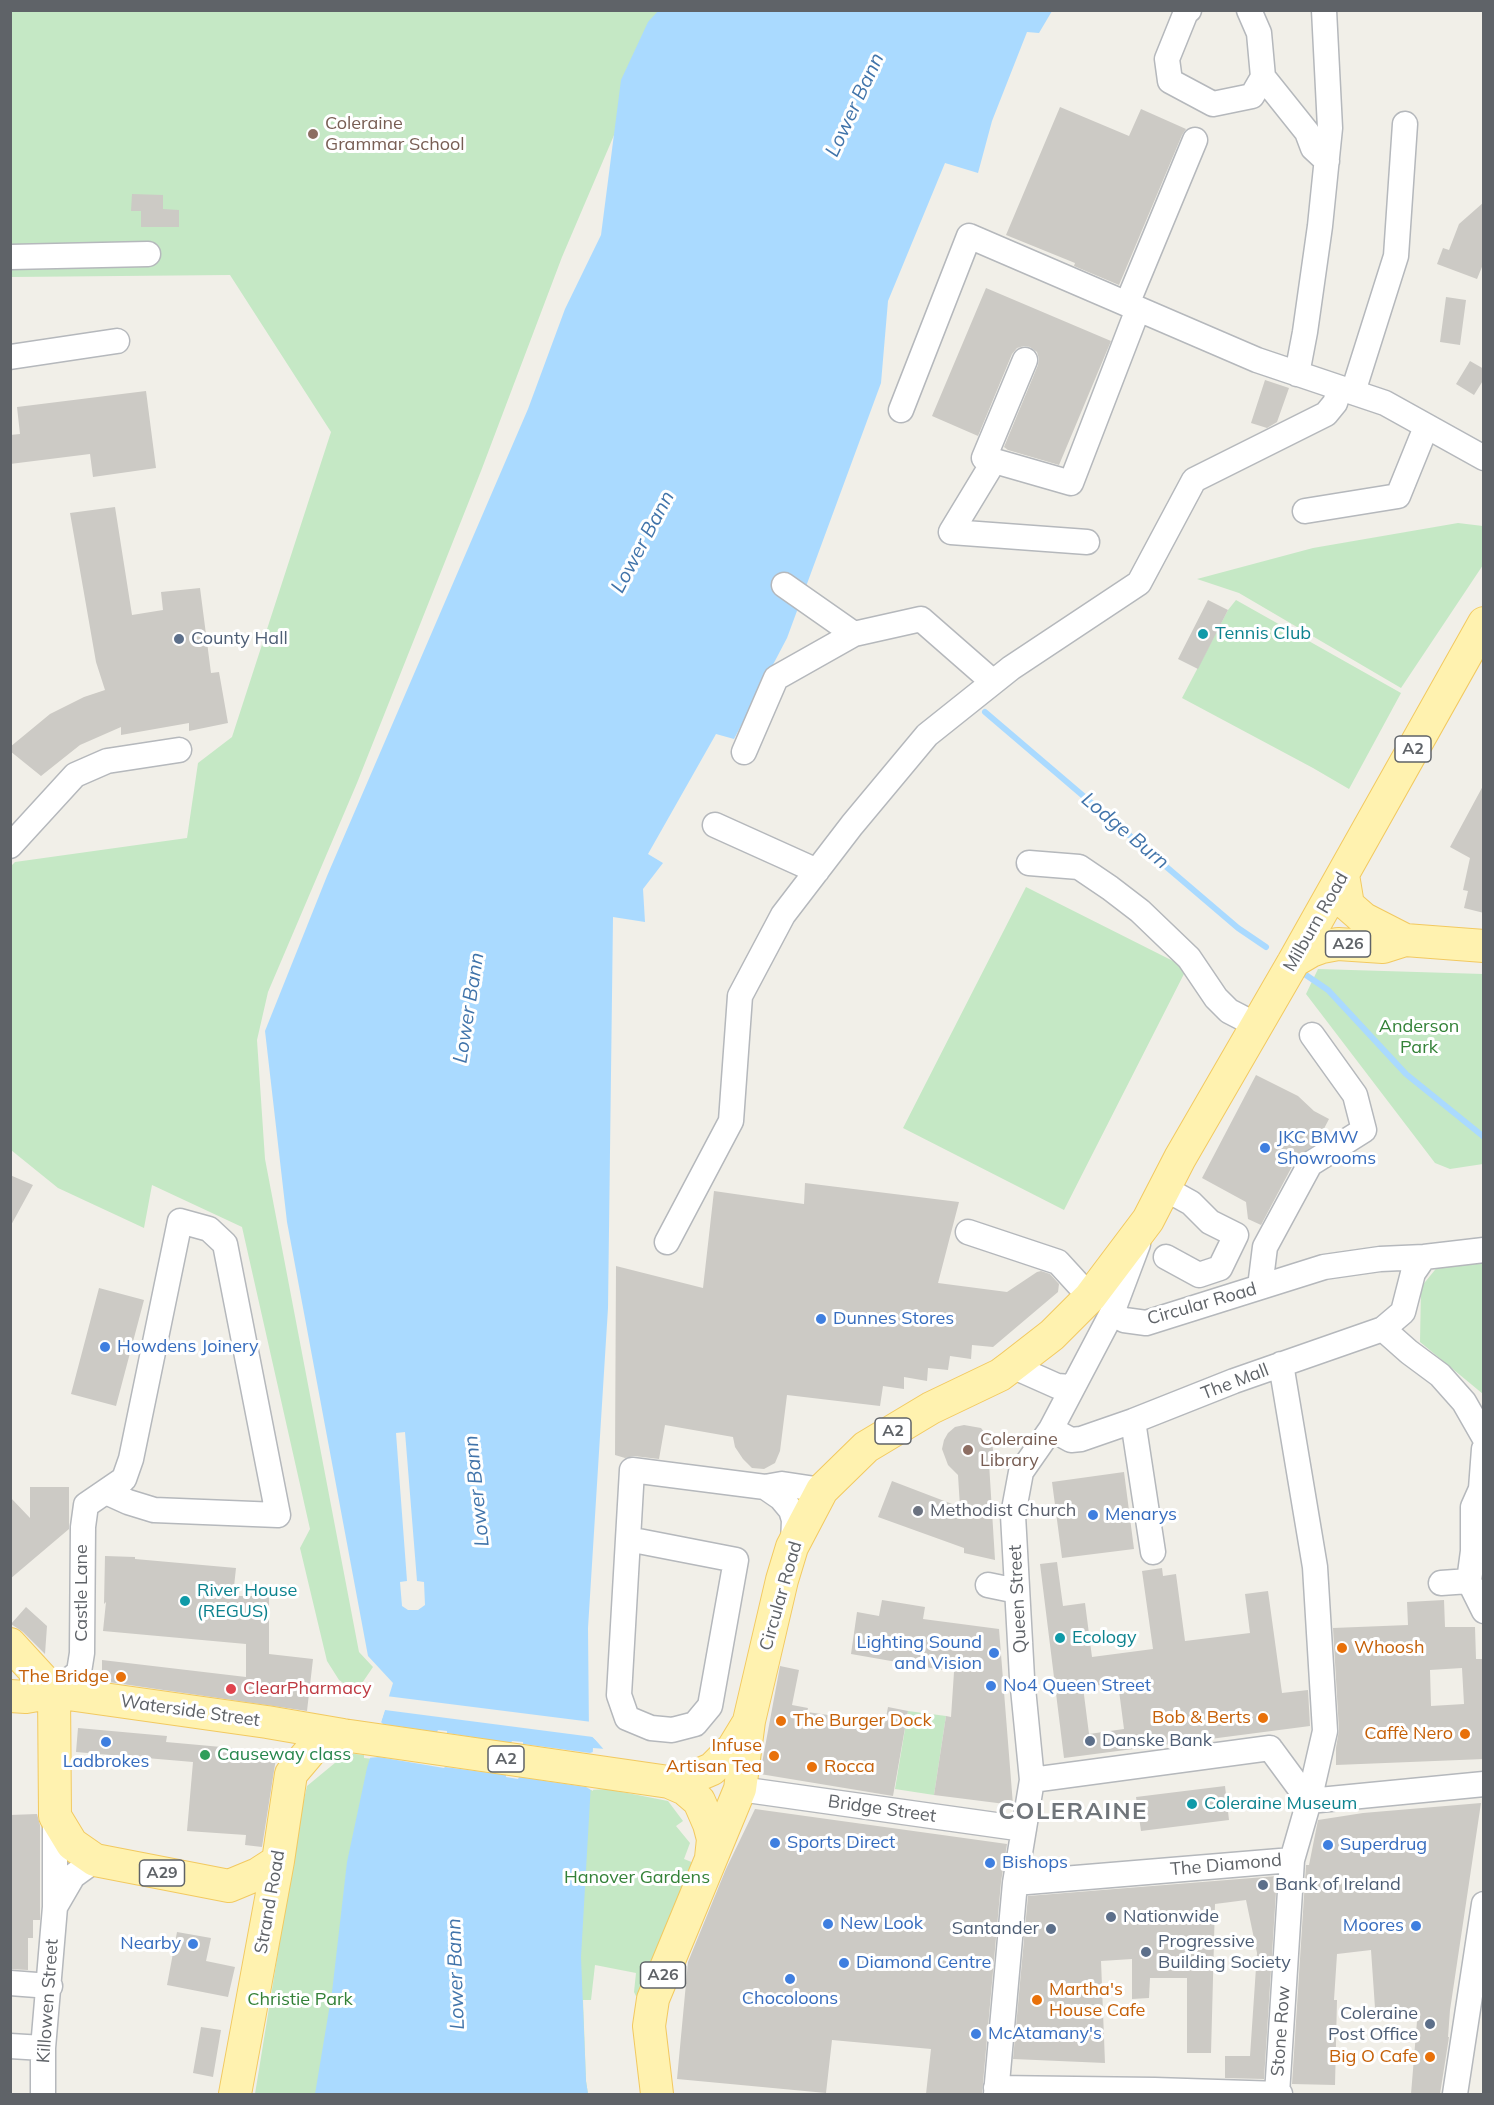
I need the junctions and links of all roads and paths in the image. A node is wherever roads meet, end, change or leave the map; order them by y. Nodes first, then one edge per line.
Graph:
1 (1190, 10) edge
2 (1249, 10) edge
3 (1324, 10) edge
4 (1263, 77) junction
5 (1405, 124) dead end
6 (1195, 140) dead end
7 (1327, 161) junction
8 (148, 254) dead end
9 (10, 257) edge
10 (1132, 307) junction
11 (117, 341) dead end
12 (10, 357) edge
13 (1025, 360) dead end
14 (1297, 374) junction
15 (1346, 390) junction
16 (901, 410) dead end
17 (1426, 427) junction
18 (1484, 458) edge
19 (994, 461) junction
20 (1305, 511) dead end
21 (1087, 542) dead end
22 (784, 585) dead end
23 (1482, 628) edge
24 (854, 634) junction
25 (993, 682) junction
26 (179, 750) dead end
27 (744, 752) dead end
28 (715, 825) dead end
29 (10, 846) edge
30 (1029, 863) dead end
31 (817, 871) junction
32 (1343, 875) junction
33 (1405, 940) junction
34 (1484, 946) edge
35 (1290, 969) junction
36 (1256, 1025) junction
37 (1312, 1035) dead end
38 (1164, 1188) junction
39 (1148, 1220) joint
40 (968, 1232) dead end
41 (667, 1242) dead end
42 (1484, 1250) edge
43 (1166, 1257) dead end
44 (1424, 1257) junction
45 (1260, 1287) junction
46 (1101, 1305) junction
47 (1383, 1329) junction
48 (1281, 1364) junction
49 (1012, 1366) junction
50 (1071, 1387) junction
51 (1133, 1421) junction
52 (1051, 1429) junction
53 (1484, 1437) edge
54 (1484, 1449) edge
55 (765, 1487) junction
56 (822, 1490) junction
57 (106, 1492) junction
58 (628, 1539) junction
59 (792, 1547) junction
60 (1153, 1552) dead end
61 (1469, 1581) junction
62 (1441, 1584) dead end
63 (988, 1585) dead end
64 (1017, 1590) junction
65 (1483, 1610) edge
66 (10, 1644) edge
67 (54, 1692) junction
68 (10, 1696) edge
69 (749, 1721) junction
70 (267, 1722) junction
71 (324, 1738) junction
72 (291, 1774) junction
73 (1032, 1780) junction
74 (669, 1782) junction
75 (1484, 1784) edge
76 (740, 1789) junction
77 (1309, 1802) junction
78 (54, 1816) junction
79 (1024, 1829) junction
80 (95, 1860) junction
81 (1292, 1860) junction
82 (278, 1861) junction
83 (711, 1863) junction
84 (1015, 1883) junction
85 (229, 1886) junction
86 (1484, 1904) edge
87 (55, 1907) junction
88 (262, 1947) junction
89 (10, 1983) edge
90 (50, 1986) junction
91 (10, 2046) edge
92 (43, 2048) junction
93 (996, 2091) edge
94 (43, 2094) edge
95 (235, 2094) edge
96 (657, 2094) edge
97 (1278, 2094) edge
98 (1455, 2094) edge

1 - 4 street
2 - 4 street
3 - 7 street
4 - 7 street
5 - 15 street
6 - 10 street
7 - 14 street
8 - 9 street
10 - 14 street
10 - 16 street
10 - 19 street
11 - 12 street
13 - 19 street
14 - 15 street
15 - 17 street
15 - 25 street
17 - 18 street
17 - 20 street
19 - 21 street
22 - 24 street
23 - 32 main road, Milburn Road / A2
24 - 25 street
24 - 27 street
25 - 31 street
26 - 29 street
28 - 31 street
30 - 36 street
31 - 41 street
32 - 33 main road, A26
32 - 35 main road, Milburn Road / A2
33 - 34 main road, A26
33 - 35 main road, A26
35 - 36 main road, Milburn Road / A2
36 - 38 main road, Milburn Road / A2
37 - 45 street
38 - 39 main road, Milburn Road / A2
38 - 43 street
39 - 46 main road, Circular Road / A2
40 - 46 street
42 - 44 street, Circular Road
44 - 45 street, Circular Road
44 - 47 street, The Mall
45 - 46 street, Circular Road
46 - 49 main road, Circular Road / A2
46 - 50 street
47 - 48 street, The Mall
47 - 53 street
48 - 51 street, The Mall
48 - 77 street, The Diamond
49 - 50 street
49 - 56 main road, Circular Road / A2
50 - 52 street
51 - 52 street, The Mall
51 - 60 street
52 - 64 street, Queen Street
54 - 61 street
55 - 56 street
55 - 58 street
55 - 59 street
56 - 59 main road, Circular Road / A2
57 - 57 street
57 - 67 street, Castle Lane
58 - 58 street
59 - 69 main road, Circular Road / A2
61 - 62 street
61 - 65 street
63 - 64 street
64 - 73 street, Queen Street
66 - 67 main road
67 - 68 main road, Waterside Street
67 - 70 main road, Waterside Street / A2
67 - 78 main road, Killowen Street
69 - 74 main road, A2
69 - 76 main road, Circular Road / A2
70 - 71 main road, A2
70 - 72 main road, Waterside Street
71 - 72 main road
71 - 74 main road, A2
72 - 82 main road, Strand Road
73 - 77 street
73 - 79 street
74 - 83 main road, A2
75 - 77 street
76 - 79 street, Bridge Street
76 - 83 main road, A26
77 - 81 street, The Diamond
78 - 80 main road, A29
78 - 87 street, Killowen Street
79 - 84 street
80 - 85 main road, A29
80 - 87 street, Killowen Street
81 - 84 street, The Diamond
81 - 97 street, Stone Row
82 - 85 main road
82 - 88 main road, Strand Road
83 - 96 main road, A26
84 - 93 street
85 - 88 main road
86 - 98 street
87 - 90 street, Killowen Street
88 - 95 main road, Strand Road
89 - 90 street
90 - 92 street, Killowen Street
91 - 92 street
92 - 94 street, Killowen Street
93 - 97 street

